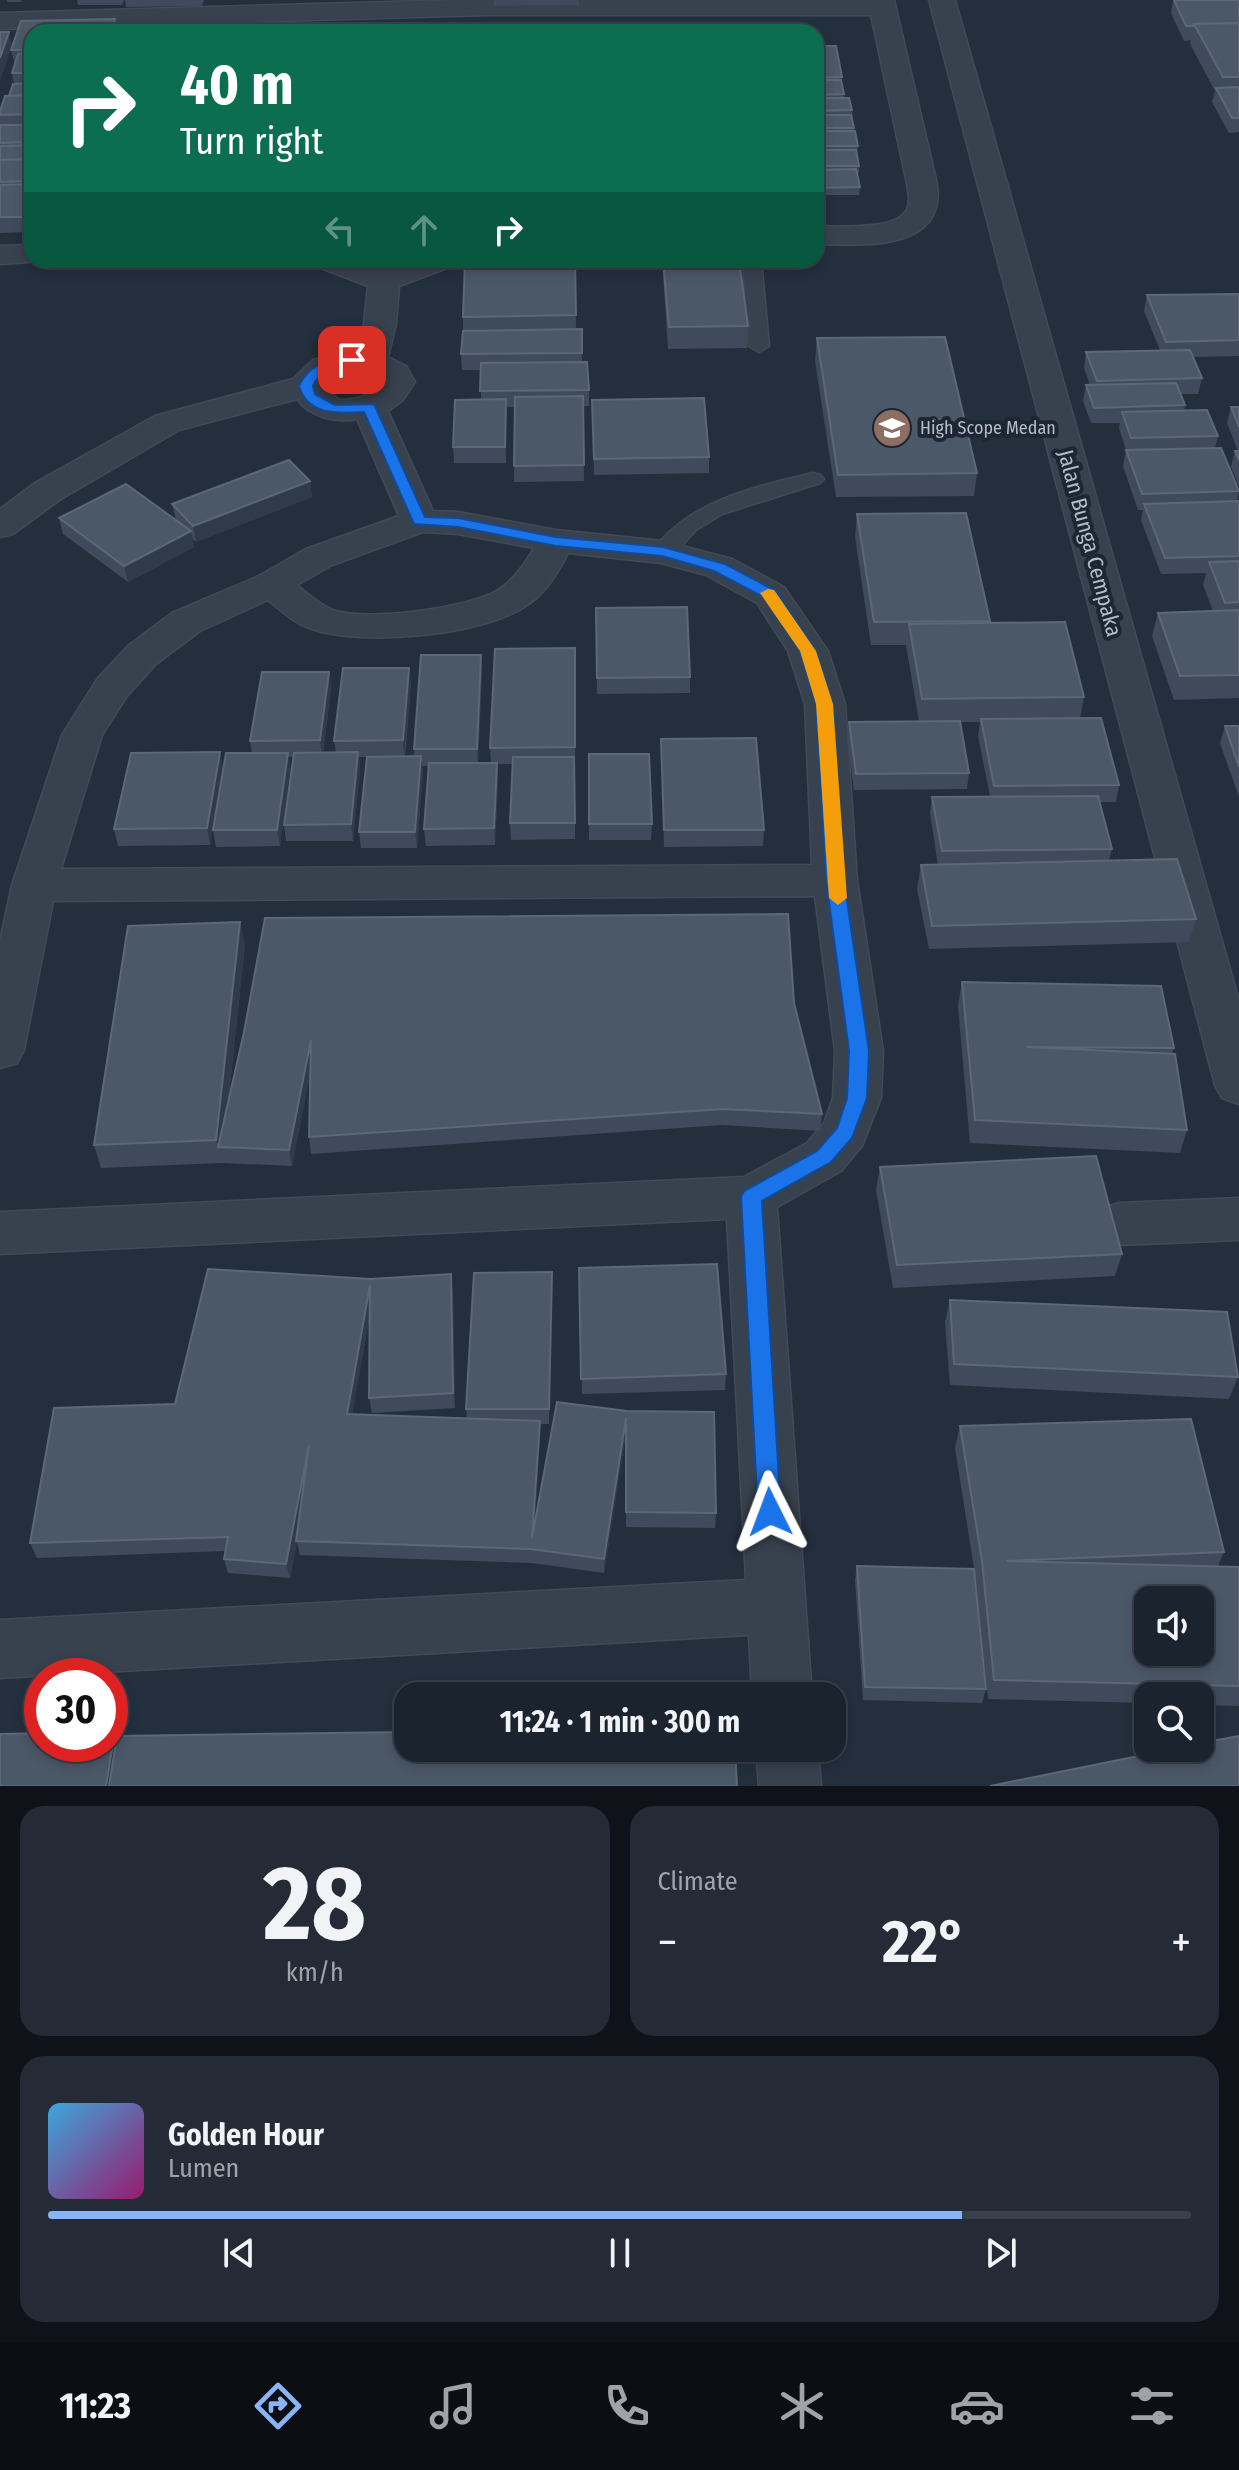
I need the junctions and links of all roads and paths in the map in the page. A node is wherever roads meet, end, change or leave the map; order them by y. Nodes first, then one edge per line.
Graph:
1 (942, 0) edge
2 (711, 3) edge
3 (486, 4) edge
4 (882, 4) edge
5 (269, 7) edge
6 (50, 10) edge
7 (661, 19) edge
8 (0, 21) edge
9 (408, 21) edge
10 (163, 24) edge
11 (824, 235) edge
12 (24, 254) edge
13 (0, 255) edge
14 (350, 268) edge
15 (418, 268) edge
16 (753, 268) edge
17 (384, 281) junction
18 (759, 346) dead end
19 (370, 361) junction
20 (306, 386) junction
21 (369, 407) junction
22 (813, 479) dead end
23 (419, 521) junction
24 (0, 526) edge
25 (556, 541) junction
26 (663, 552) junction
27 (272, 584) junction
28 (835, 880) junction
29 (34, 885) junction
30 (0, 1050) edge
31 (1239, 1085) edge
32 (751, 1197) junction
33 (1239, 1219) edge
34 (1119, 1224) dead end
35 (0, 1233) edge
36 (775, 1606) junction
37 (0, 1649) edge
38 (781, 1682) edge
39 (788, 1762) edge
40 (790, 1786) edge

1 - 31 street, Jalan Bunga Cempaka
2 - 4 street
2 - 7 street
3 - 7 street
3 - 9 street
4 - 11 street
5 - 9 street
5 - 10 street
6 - 8 street
6 - 10 street
12 - 13 street
14 - 17 street
15 - 17 street
16 - 18 lane
17 - 19 street
19 - 20 street
19 - 21 street
20 - 21 street
20 - 24 street
21 - 23 street
22 - 26 lane
23 - 25 street
23 - 27 street
25 - 26 street
25 - 27 street
26 - 28 street
27 - 29 street
28 - 29 street
28 - 32 street
29 - 30 street
32 - 35 street
32 - 36 street
33 - 34 street
36 - 37 street
36 - 38 street
39 - 40 street

